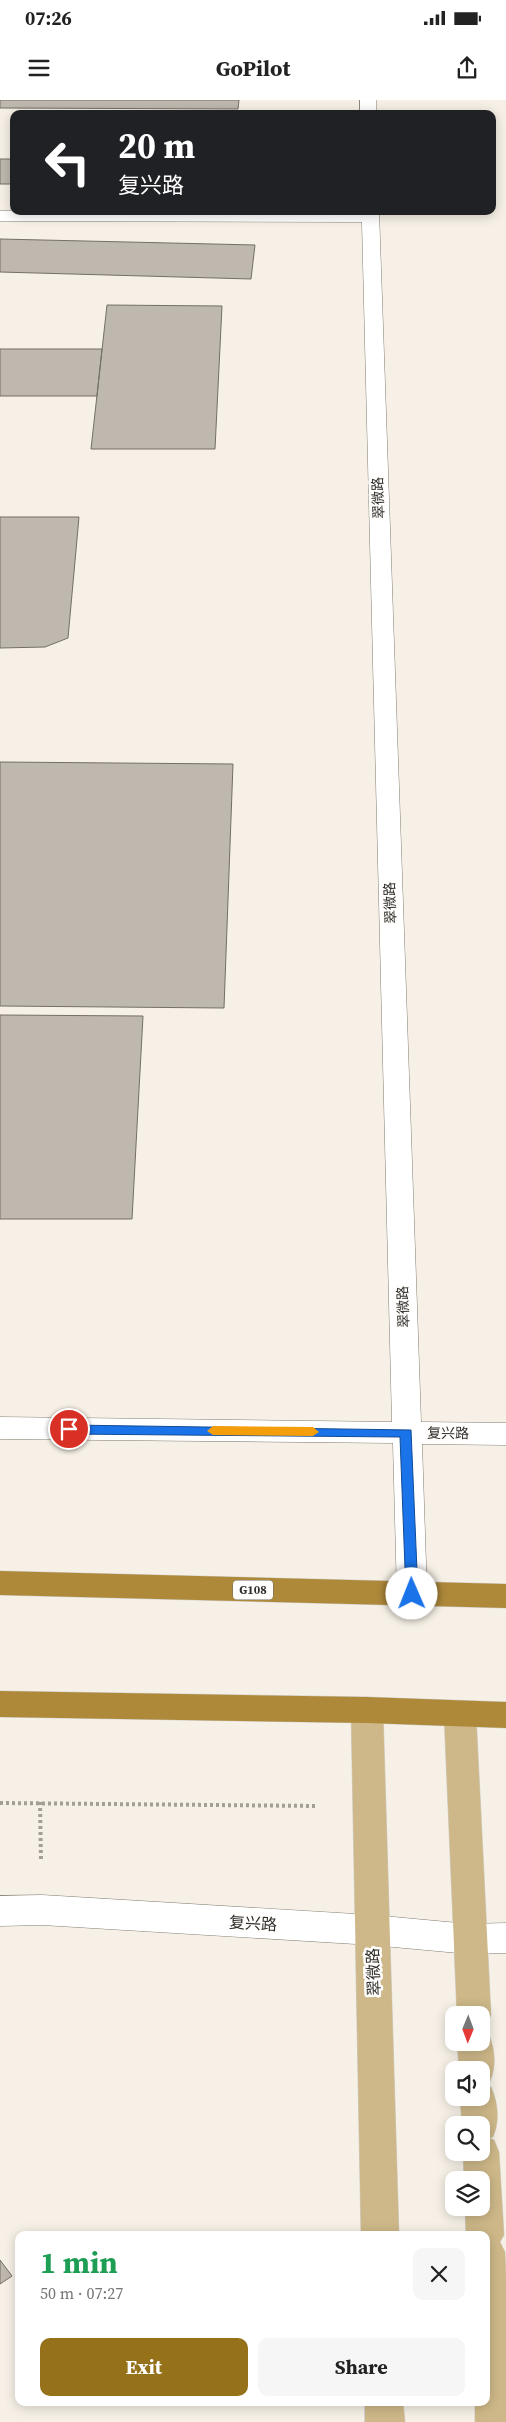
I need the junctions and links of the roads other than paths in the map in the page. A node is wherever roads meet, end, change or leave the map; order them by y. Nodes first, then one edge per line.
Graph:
1 (185, 215) edge
2 (370, 215) edge
3 (0, 216) edge
4 (0, 1428) edge
5 (406, 1433) junction
6 (506, 1434) edge
7 (0, 1583) edge
8 (412, 1594) junction
9 (506, 1596) edge
10 (0, 1704) edge
11 (367, 1710) junction
12 (460, 1714) junction
13 (506, 1715) edge
14 (0, 1910) edge
15 (372, 1930) junction
16 (506, 1938) edge
17 (469, 1939) junction
18 (473, 2006) edge
19 (481, 2161) edge
20 (380, 2231) edge
21 (485, 2231) edge
22 (490, 2328) edge
23 (384, 2406) edge
24 (384, 2422) edge
25 (495, 2422) edge

1 - 3 street
2 - 5 street, 翠微路
4 - 5 street, 复兴路
5 - 6 street, 复兴路
5 - 8 street, 翠微路
7 - 8 highway, G108
8 - 9 highway, G108
10 - 11 highway
11 - 12 highway
11 - 15 main road, 翠微路
12 - 13 highway
12 - 17 main road
14 - 15 street, 复兴路
15 - 17 street, 复兴路
15 - 20 main road, 翠微路
16 - 17 street, 复兴路
17 - 18 main road
19 - 21 main road
22 - 25 main road
23 - 24 main road

